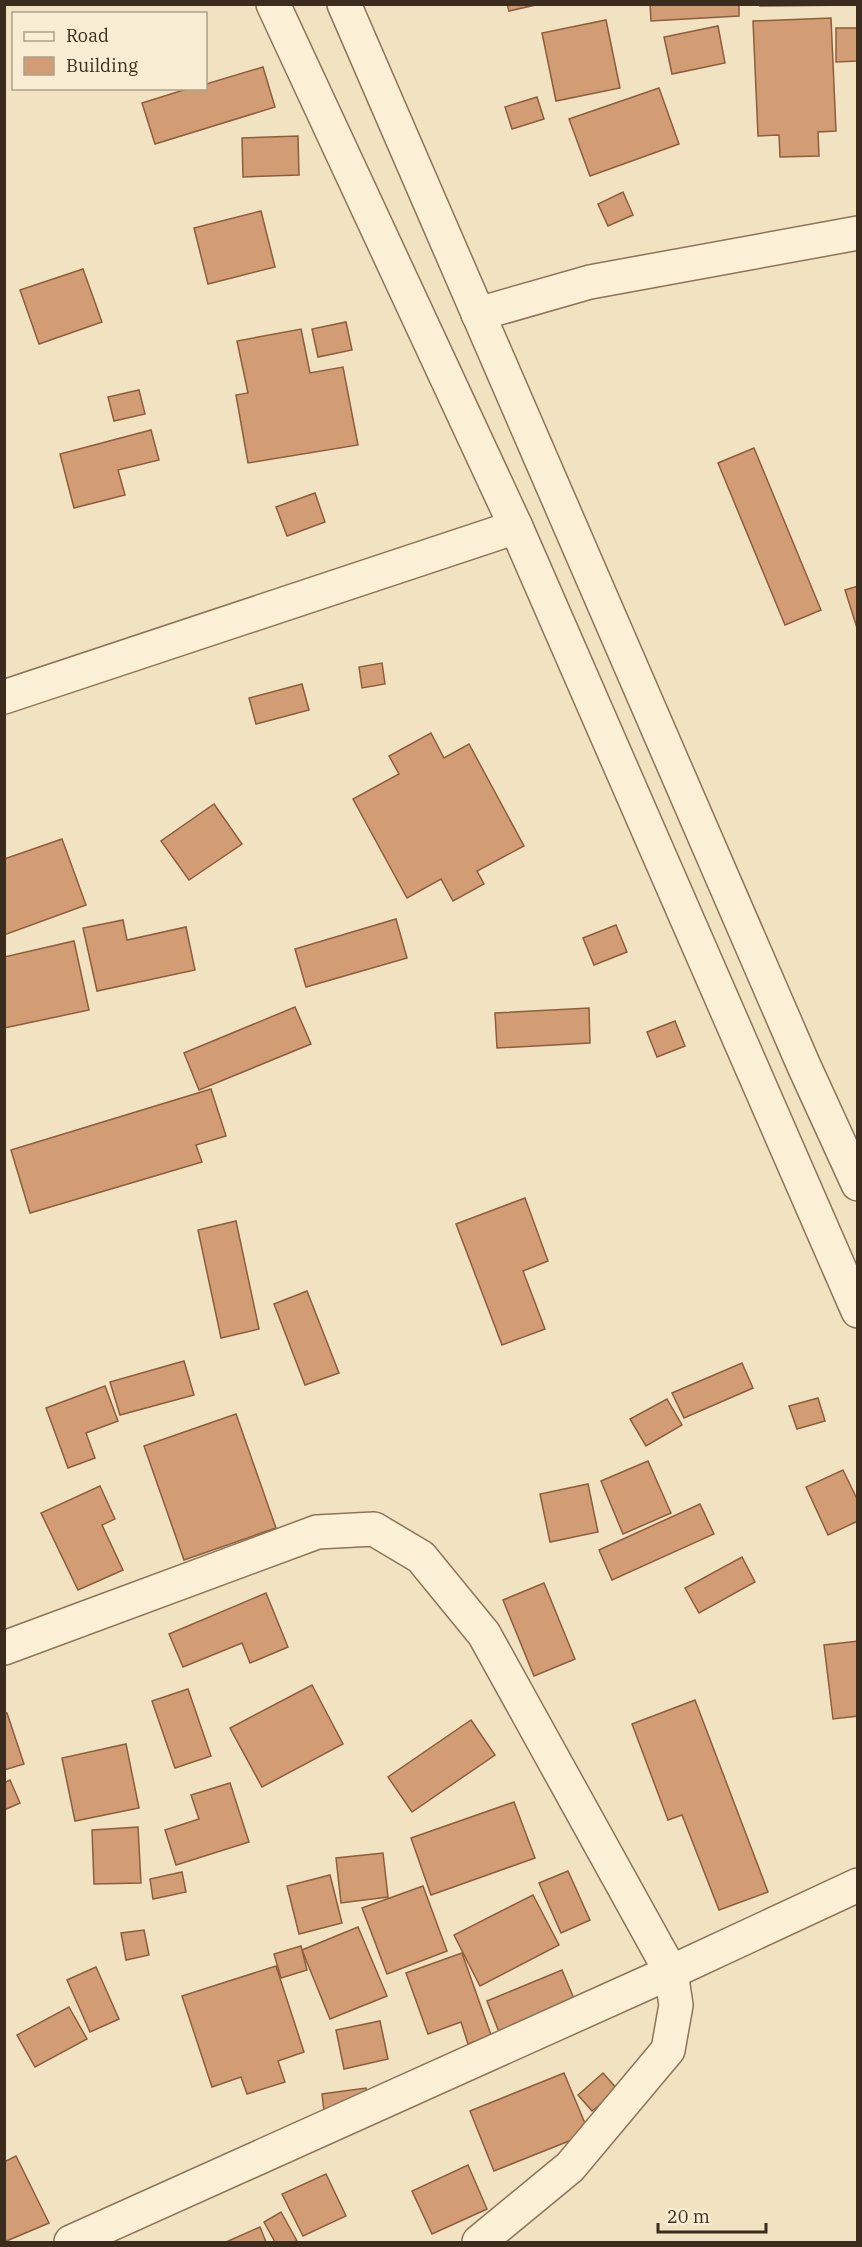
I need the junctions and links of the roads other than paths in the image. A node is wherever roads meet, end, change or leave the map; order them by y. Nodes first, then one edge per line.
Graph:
1 (273, 4) edge
2 (344, 4) edge
3 (858, 232) edge
4 (478, 314) junction
5 (516, 527) junction
6 (4, 697) edge
7 (858, 1184) edge
8 (858, 1311) edge
9 (4, 1648) edge
10 (858, 1885) edge
11 (671, 1972) junction
12 (71, 2242) edge
13 (479, 2242) edge

1 - 5 street
2 - 4 street
3 - 4 street
4 - 7 street
5 - 6 street
5 - 8 street
9 - 11 street
10 - 11 street
11 - 12 street
11 - 13 street

